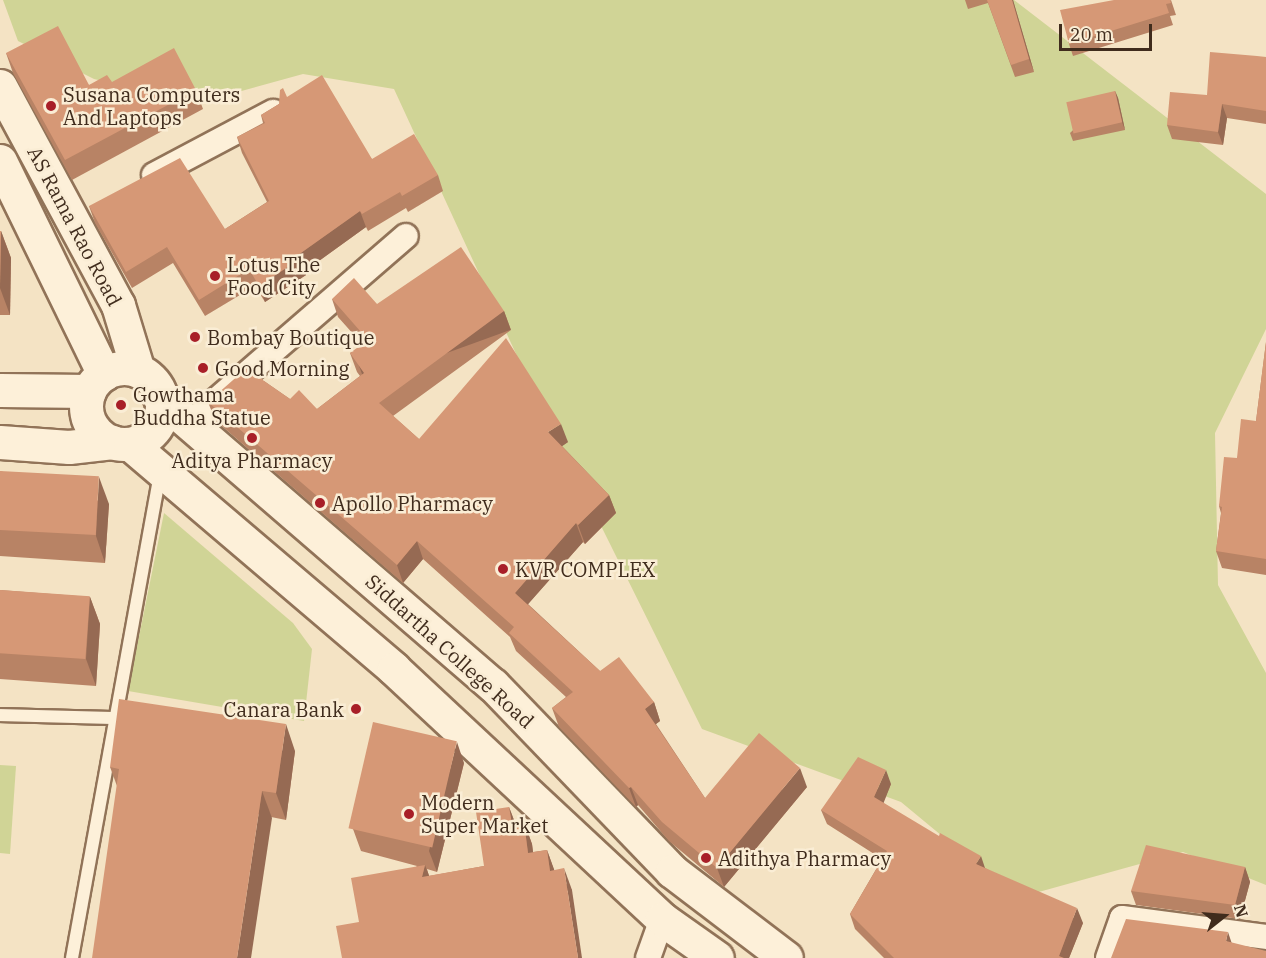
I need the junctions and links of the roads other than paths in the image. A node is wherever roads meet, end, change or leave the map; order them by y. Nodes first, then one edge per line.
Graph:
1 (0, 86) edge
2 (273, 112) edge
3 (5, 178) edge
4 (136, 185) edge
5 (406, 236) dead end
6 (138, 371) junction
7 (97, 383) junction
8 (0, 390) edge
9 (160, 398) junction
10 (191, 423) junction
11 (0, 442) edge
12 (122, 443) junction
13 (161, 470) junction
14 (0, 715) edge
15 (116, 718) junction
16 (662, 919) junction
17 (1266, 938) edge
18 (72, 958) edge
19 (648, 958) edge
20 (717, 958) edge
21 (786, 958) edge
22 (1108, 958) edge

1 - 6 street, AS Rama Rao Road
2 - 4 street
3 - 7 street, AS Rama Rao Road
5 - 10 street
6 - 7 street
6 - 9 street
7 - 8 street
7 - 12 street
9 - 10 street, Siddartha College Road
9 - 12 street
10 - 21 street, Siddartha College Road
11 - 12 street
12 - 13 street
13 - 15 lane
13 - 16 street
14 - 15 lane
15 - 18 lane
16 - 19 street
16 - 20 street
17 - 22 street

